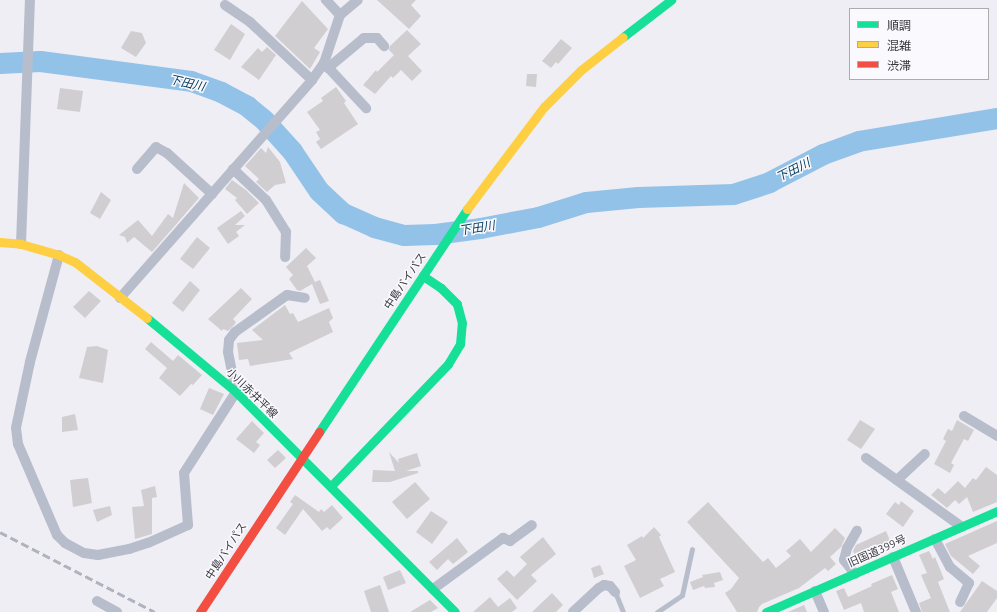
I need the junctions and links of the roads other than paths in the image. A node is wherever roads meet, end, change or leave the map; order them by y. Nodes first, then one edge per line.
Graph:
1 (30, 0) edge
2 (326, 0) edge
3 (358, 0) edge
4 (671, 0) edge
5 (225, 5) dead end
6 (340, 15) junction
7 (384, 46) dead end
8 (326, 66) junction
9 (312, 80) junction
10 (366, 108) dead end
11 (137, 169) dead end
12 (233, 169) junction
13 (212, 194) junction
14 (0, 242) edge
15 (18, 244) junction
16 (59, 255) junction
17 (285, 257) dead end
18 (423, 276) junction
19 (120, 298) junction
20 (305, 298) dead end
21 (236, 392) junction
22 (964, 416) dead end
23 (997, 436) edge
24 (925, 454) dead end
25 (866, 458) dead end
26 (897, 480) junction
27 (331, 486) junction
28 (997, 511) edge
29 (532, 525) dead end
30 (962, 527) junction
31 (857, 531) dead end
32 (935, 539) junction
33 (692, 549) dead end
34 (893, 557) junction
35 (854, 574) junction
36 (433, 589) junction
37 (815, 591) junction
38 (615, 592) joint
39 (97, 601) dead end
40 (960, 602) dead end
41 (117, 612) edge
42 (200, 612) edge
43 (455, 612) edge
44 (573, 612) edge
45 (623, 612) edge
46 (657, 612) edge
47 (766, 612) edge
48 (824, 612) edge
49 (916, 612) edge

1 - 15 street
2 - 6 street
3 - 6 street
4 - 18 main road, 中島バイパス
5 - 9 street
6 - 8 street
7 - 8 street
8 - 9 street
8 - 10 street
9 - 12 street
11 - 13 street
12 - 13 street
12 - 17 street
13 - 19 street
14 - 15 main road, 小川赤井平線
15 - 16 main road, 小川赤井平線
16 - 19 main road, 小川赤井平線
16 - 21 street
18 - 27 main road
18 - 42 main road, 中島バイパス, bridge
19 - 21 main road, 小川赤井平線
20 - 21 street
21 - 27 main road, 小川赤井平線
22 - 23 street
24 - 26 street
25 - 26 street
26 - 30 street
27 - 36 main road, 小川赤井平線
28 - 30 main road, 旧国道399号
29 - 36 street
30 - 32 main road, 旧国道399号
31 - 35 street
32 - 34 main road, 旧国道399号
32 - 40 street
33 - 46 lane
34 - 35 main road, 旧国道399号
34 - 49 street
35 - 37 main road, 旧国道399号
36 - 43 main road, 小川赤井平線
37 - 47 main road, 旧国道399号
37 - 48 street
38 - 44 street
38 - 45 lane
39 - 41 street

